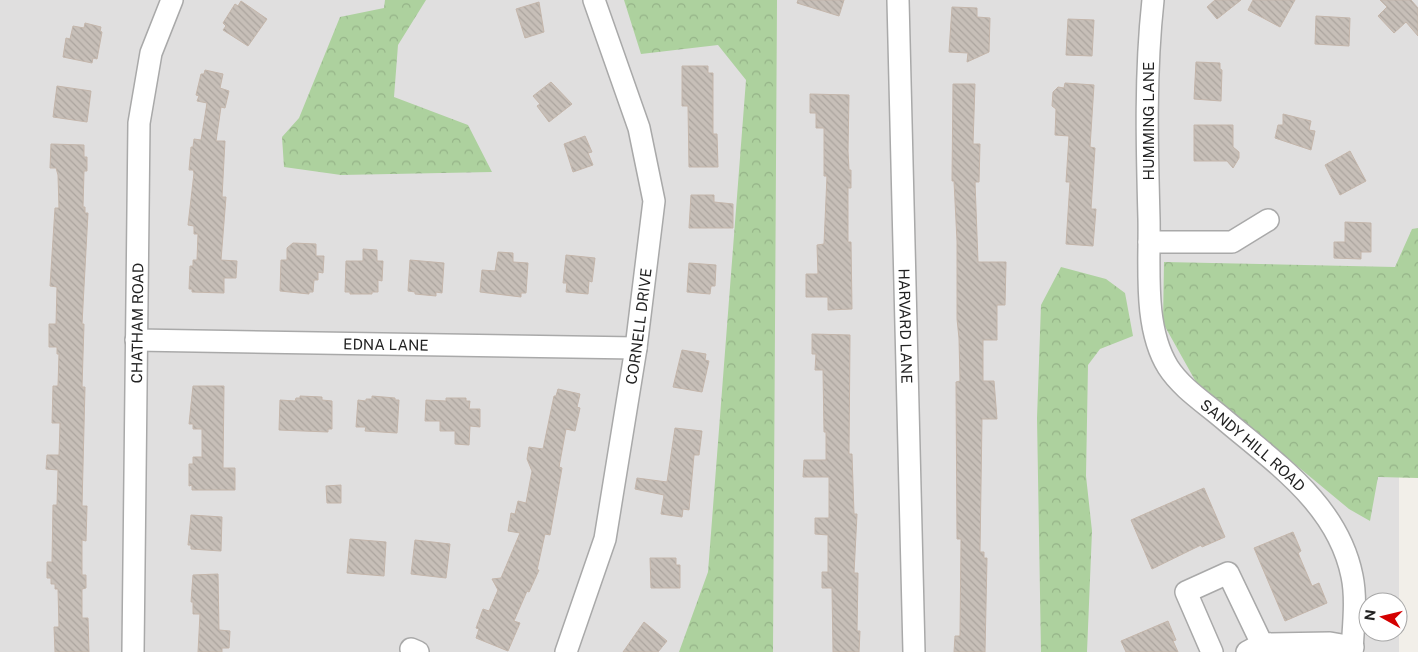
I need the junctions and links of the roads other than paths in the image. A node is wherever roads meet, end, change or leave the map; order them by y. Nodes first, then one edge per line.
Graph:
1 (172, 0) edge
2 (594, 0) edge
3 (898, 0) edge
4 (1153, 0) edge
5 (1268, 220) dead end
6 (1149, 242) junction
7 (136, 340) junction
8 (636, 348) junction
9 (1254, 648) edge
10 (1352, 650) edge
11 (133, 652) edge
12 (566, 652) edge
13 (914, 652) edge
14 (1212, 652) edge

1 - 7 street, CHATHAM ROAD
2 - 8 street, CORNELL DRIVE
3 - 13 street, HARVARD LANE
4 - 6 street, HUMMING LANE
5 - 6 street
6 - 10 street, SANDY HILL ROAD
7 - 8 street, EDNA LANE
7 - 11 street, CHATHAM ROAD
8 - 12 street, CORNELL DRIVE
9 - 10 street
9 - 14 street

